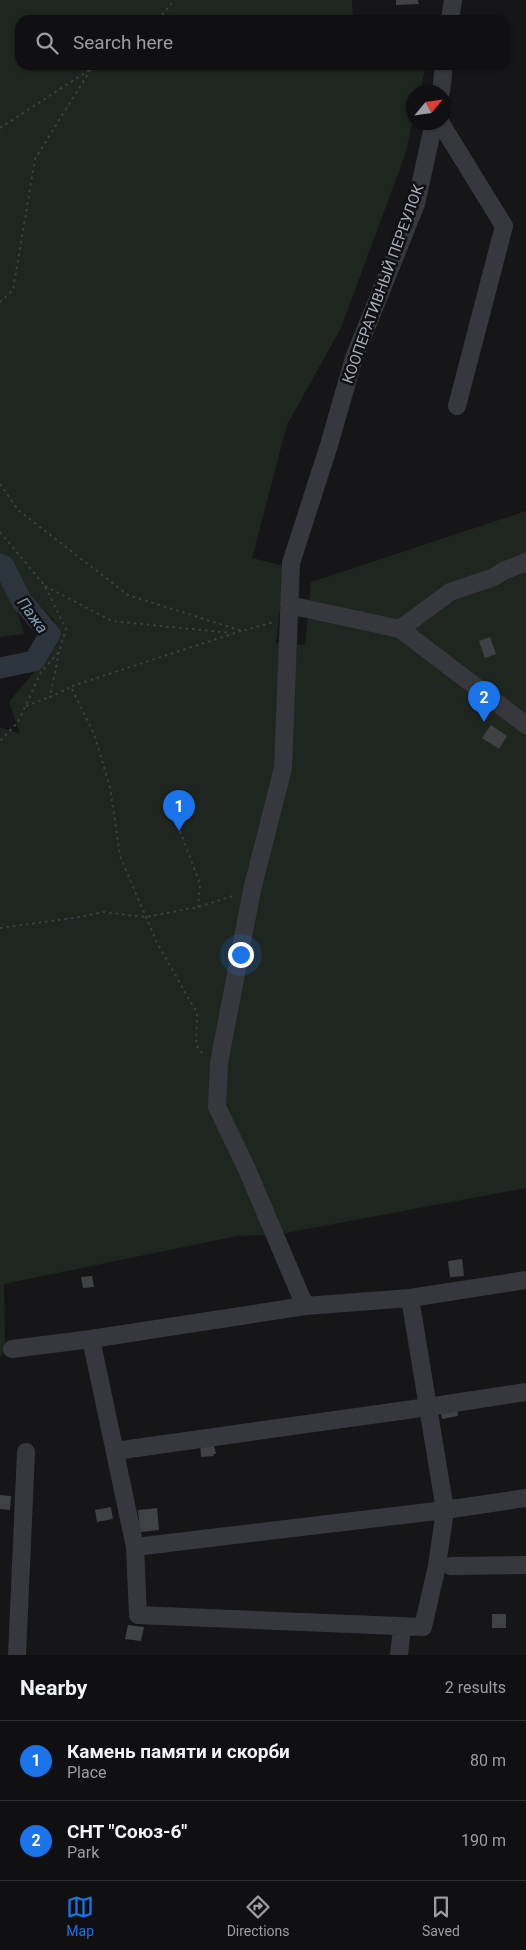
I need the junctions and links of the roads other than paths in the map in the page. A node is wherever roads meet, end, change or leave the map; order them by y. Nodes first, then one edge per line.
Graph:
1 (453, 0) edge
2 (451, 15) edge
3 (443, 70) edge
4 (442, 85) edge
5 (432, 130) edge
6 (445, 130) edge
7 (457, 406) dead end
8 (526, 562) edge
9 (289, 611) junction
10 (400, 629) junction
11 (526, 725) edge
12 (526, 1280) edge
13 (410, 1298) junction
14 (304, 1306) junction
15 (91, 1339) junction
16 (12, 1349) dead end
17 (526, 1392) edge
18 (428, 1407) junction
19 (114, 1451) junction
20 (26, 1452) dead end
21 (526, 1498) edge
22 (445, 1510) junction
23 (135, 1547) junction
24 (526, 1565) edge
25 (451, 1566) dead end
26 (401, 1637) dead end
27 (17, 1655) edge
28 (399, 1655) edge

1 - 2 street
3 - 4 street
5 - 9 street, КООПЕРАТИВНЫЙ ПЕРЕУЛОК
6 - 7 street
8 - 10 street
9 - 10 street
9 - 14 street, КООПЕРАТИВНЫЙ ПЕРЕУЛОК
10 - 11 street
12 - 13 street
13 - 14 street
13 - 18 street
14 - 15 street
15 - 16 street
15 - 19 street
17 - 18 street
18 - 19 street
18 - 22 street
19 - 23 street
20 - 27 street
21 - 22 street
22 - 23 street
22 - 23 street
24 - 25 street
26 - 28 street

